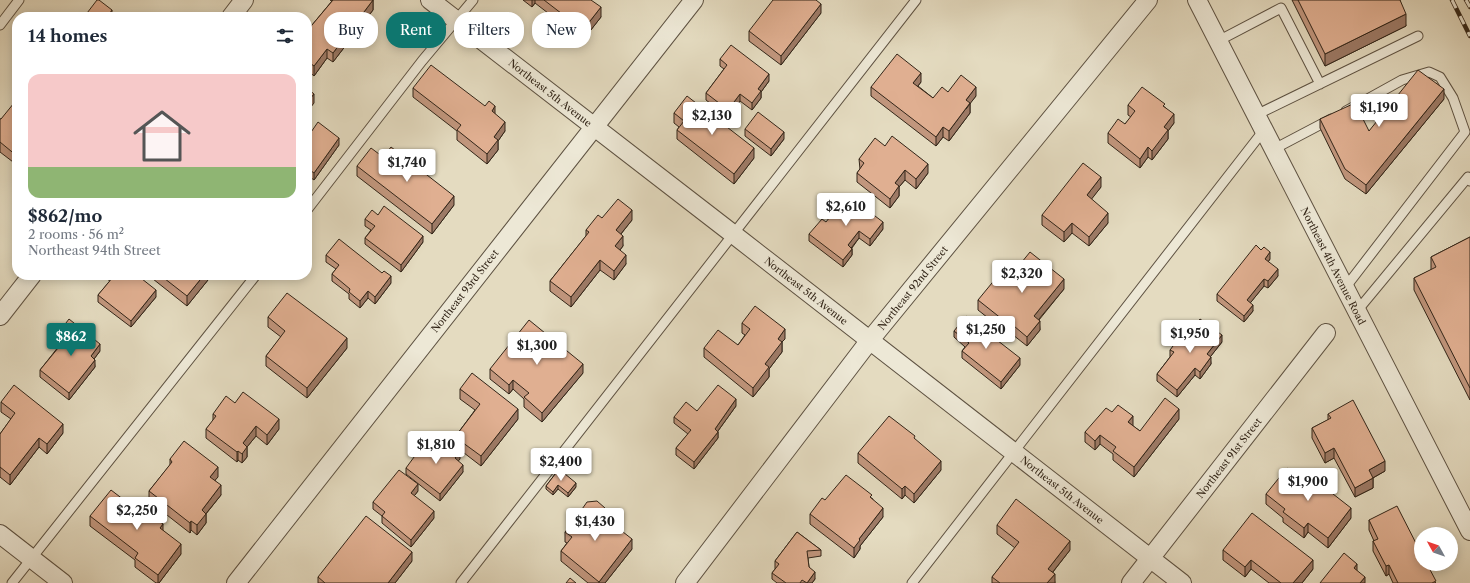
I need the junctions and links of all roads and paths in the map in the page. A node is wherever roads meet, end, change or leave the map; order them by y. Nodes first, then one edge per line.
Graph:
1 (19, 0) edge
2 (244, 0) edge
3 (430, 0) edge
4 (473, 0) edge
5 (694, 0) edge
6 (916, 0) edge
7 (1148, 0) edge
8 (1197, 0) edge
9 (235, 12) edge
10 (464, 12) edge
11 (454, 19) edge
12 (454, 24) edge
13 (0, 26) edge
14 (1418, 36) dead end
15 (1218, 41) junction
16 (492, 48) edge
17 (1320, 84) junction
18 (1260, 123) junction
19 (594, 126) junction
20 (1274, 149) junction
21 (1470, 181) edge
22 (312, 204) edge
23 (733, 234) junction
24 (28, 280) edge
25 (252, 280) edge
26 (1345, 288) junction
27 (1357, 311) junction
28 (0, 316) edge
29 (1326, 333) dead end
30 (870, 340) junction
31 (1014, 452) junction
32 (1470, 531) edge
33 (0, 534) edge
34 (1150, 558) junction
35 (32, 559) junction
36 (12, 583) edge
37 (63, 583) edge
38 (236, 583) edge
39 (461, 583) edge
40 (685, 583) edge
41 (912, 583) edge
42 (1131, 583) edge
43 (1182, 583) edge

1 - 13 lane
2 - 9 street
3 - 11 street, Northeast 5th Avenue
4 - 10 lane
5 - 19 street, Northeast 93rd Street
6 - 23 lane
7 - 30 street, Northeast 92nd Street
8 - 15 street, Northeast 4th Avenue Road
12 - 22 lane
14 - 17 lane
15 - 17 lane
15 - 18 street, Northeast 4th Avenue Road
16 - 19 street, Northeast 5th Avenue
17 - 18 lane
18 - 20 street, Northeast 4th Avenue Road
18 - 31 lane
19 - 23 street, Northeast 5th Avenue
19 - 38 street, Northeast 93rd Street
20 - 26 street, Northeast 4th Avenue Road
20 - 26 lane
21 - 27 lane
23 - 30 street, Northeast 5th Avenue
23 - 39 lane
24 - 28 street
25 - 35 lane
26 - 27 street, Northeast 4th Avenue Road
27 - 32 street, Northeast 4th Avenue Road
29 - 34 street, Northeast 91st Street
30 - 31 street, Northeast 5th Avenue
30 - 40 street, Northeast 92nd Street
31 - 34 street, Northeast 5th Avenue
31 - 41 lane
33 - 35 street
34 - 42 street, Northeast 91st Street
34 - 43 street, Northeast 5th Avenue
35 - 36 lane
35 - 37 street

